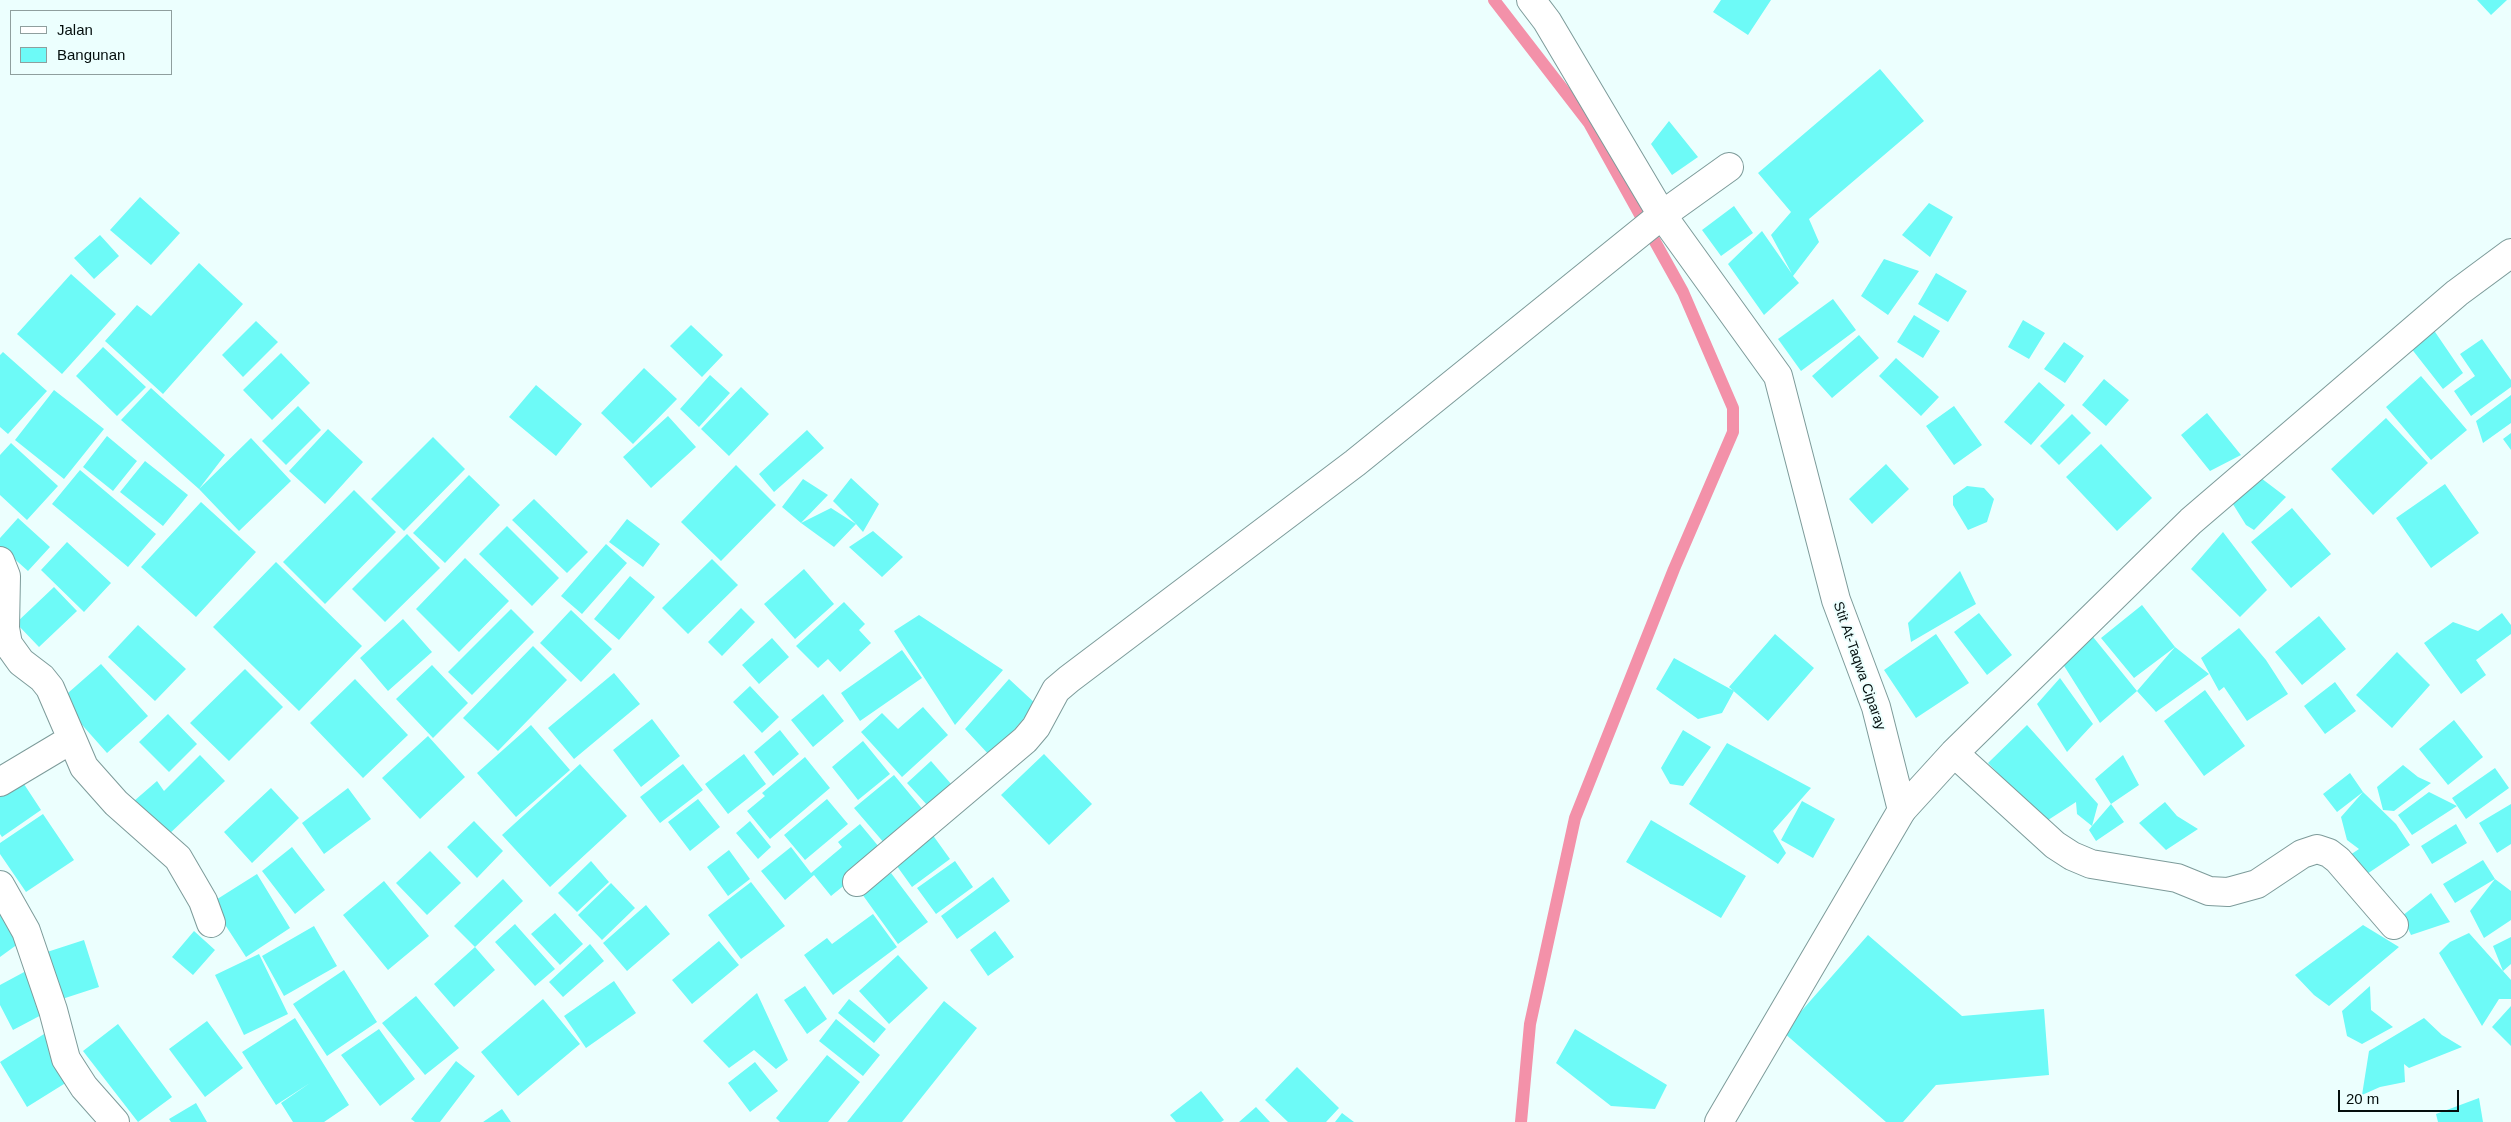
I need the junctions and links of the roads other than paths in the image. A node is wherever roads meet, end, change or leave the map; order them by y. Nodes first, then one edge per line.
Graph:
1 (1531, 0) edge
2 (1730, 167) dead end
3 (1662, 215) junction
4 (2511, 254) edge
5 (0, 562) edge
6 (72, 738) junction
7 (1954, 752) junction
8 (0, 782) edge
9 (1902, 810) junction
10 (857, 882) dead end
11 (0, 885) edge
12 (211, 923) dead end
13 (2394, 925) dead end
14 (115, 1122) edge
15 (1719, 1122) edge

1 - 3 street
2 - 3 street
3 - 9 street, Stit At-Taqwa Ciparay
3 - 10 street
4 - 7 street
5 - 6 street
6 - 8 street
6 - 12 street
7 - 9 street
7 - 13 street
9 - 15 street
11 - 14 street

